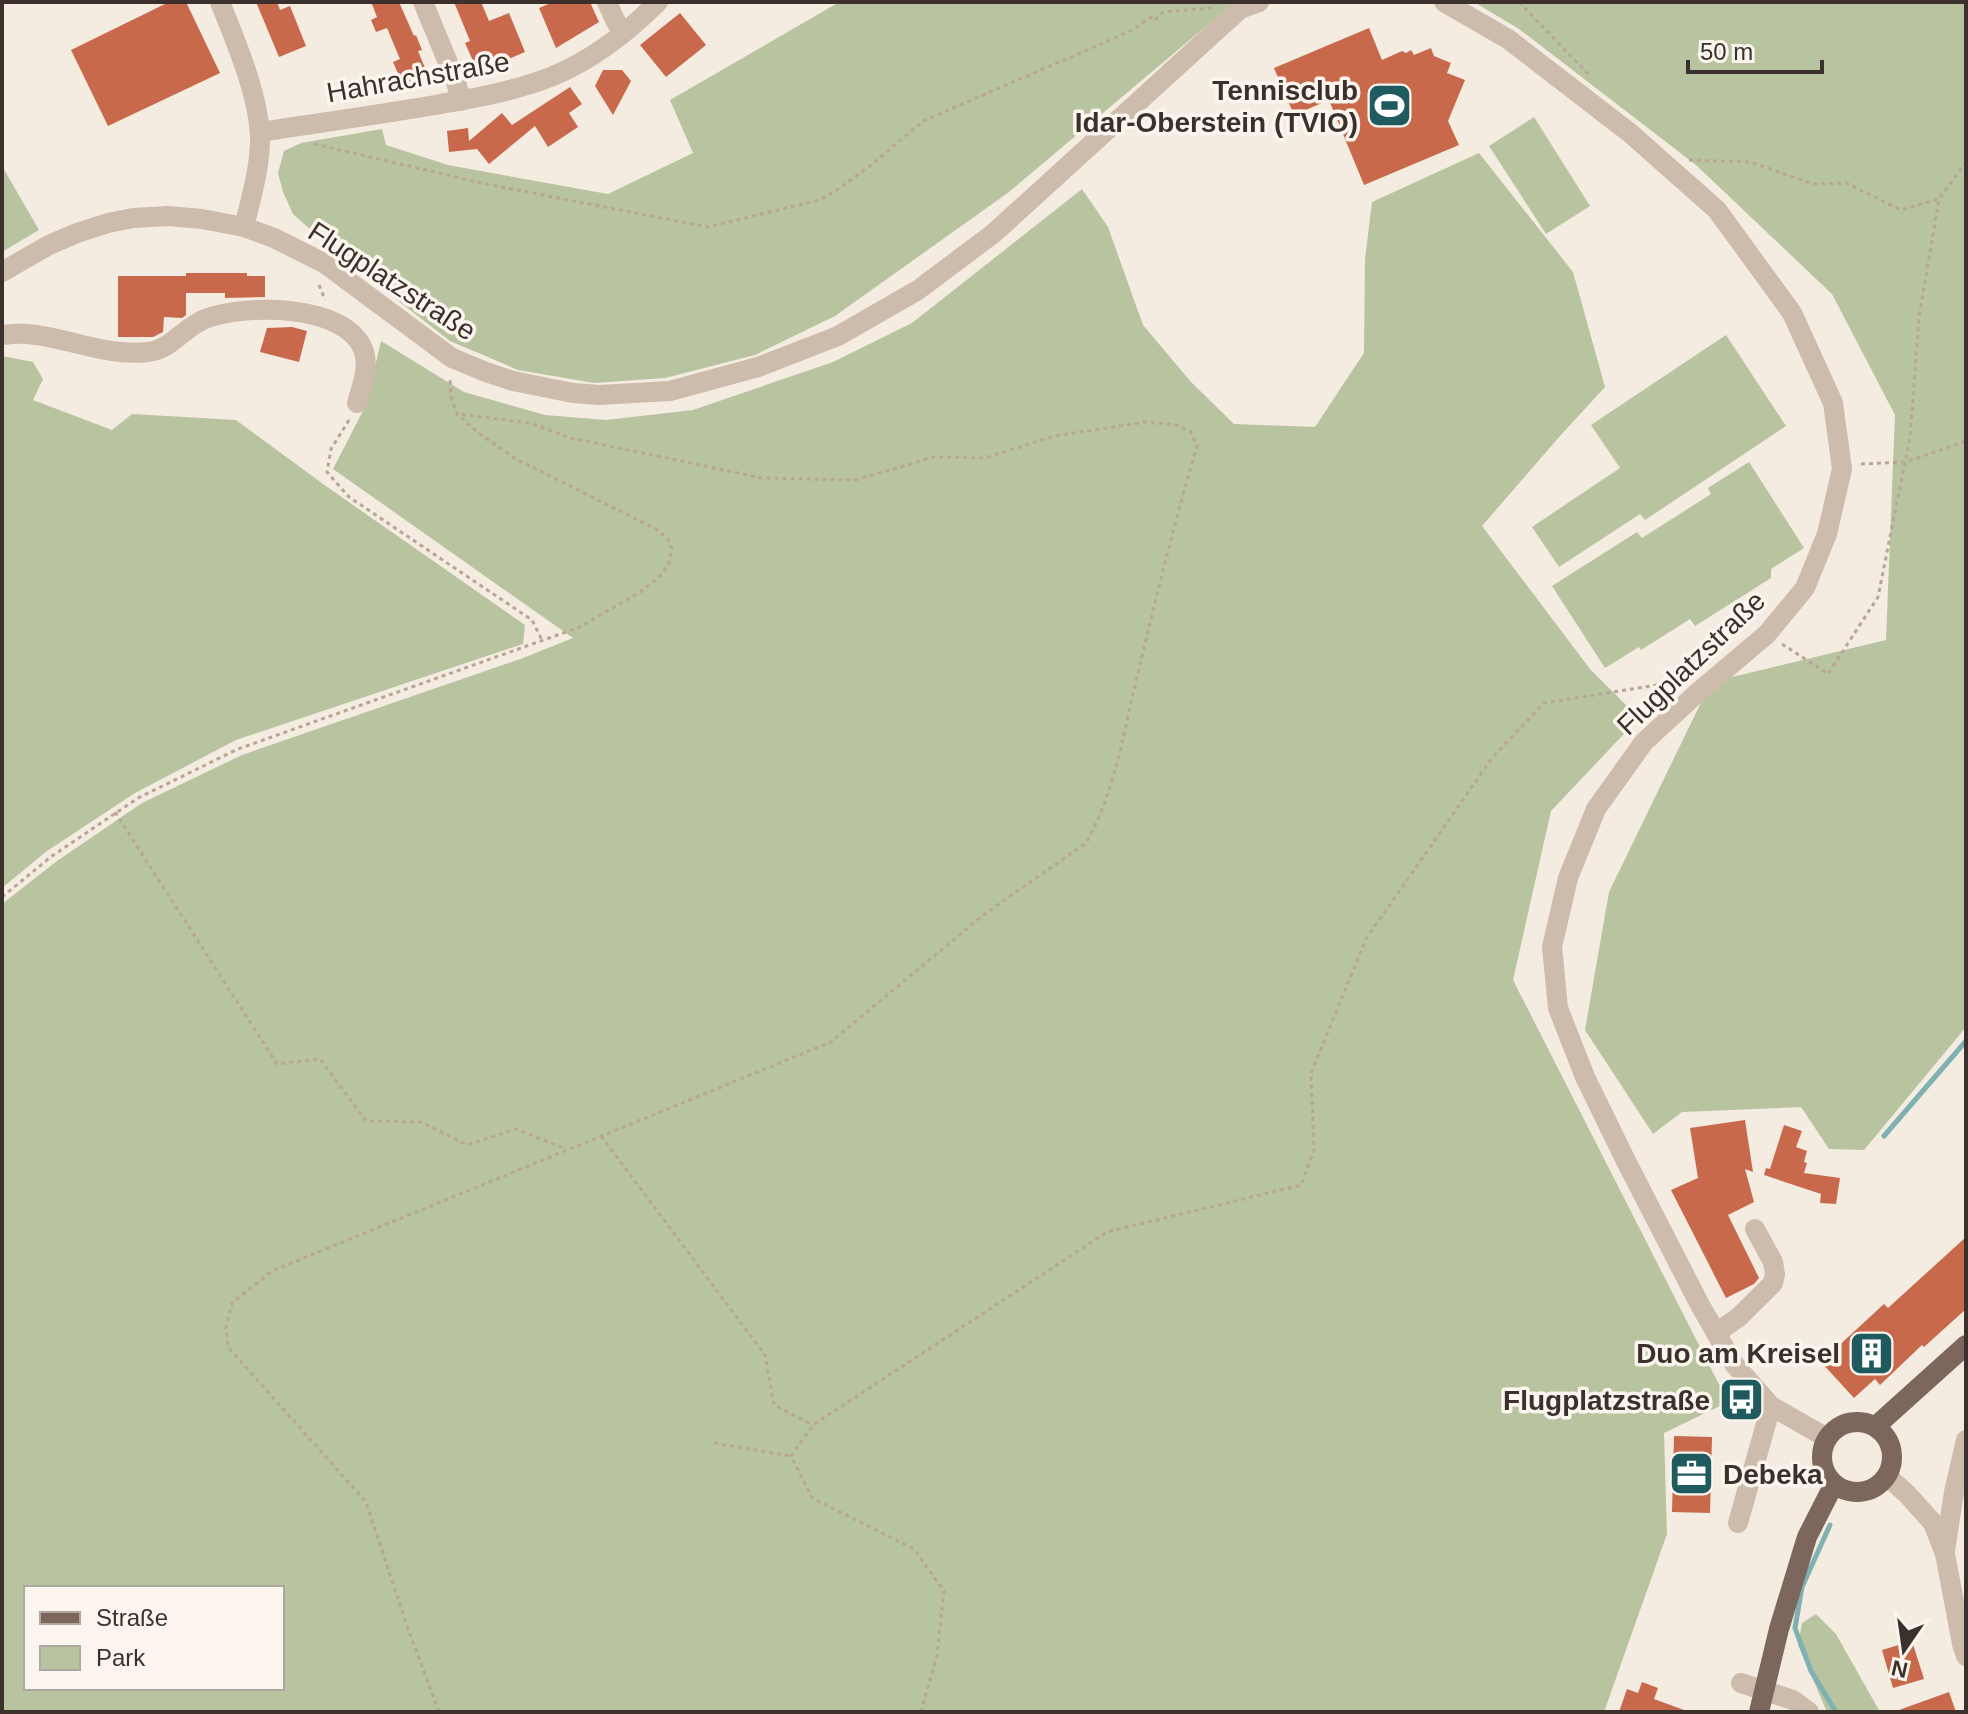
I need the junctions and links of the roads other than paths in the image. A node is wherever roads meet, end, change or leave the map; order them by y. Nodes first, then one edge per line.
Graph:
1 (220, 2) edge
2 (423, 2) edge
3 (607, 2) edge
4 (658, 2) edge
5 (1259, 2) edge
6 (1444, 2) edge
7 (623, 33) junction
8 (461, 101) junction
9 (260, 132) junction
10 (244, 227) junction
11 (2, 272) edge
12 (2, 335) edge
13 (357, 403) road end
14 (1755, 1229) dead end
15 (1716, 1333) junction
16 (1966, 1345) edge
17 (1771, 1406) junction
18 (1876, 1426) junction
19 (1827, 1438) junction
20 (1966, 1440) edge
21 (1887, 1476) junction
22 (1834, 1484) junction
23 (1738, 1523) dead end
24 (1945, 1554) junction
25 (1966, 1656) edge
26 (1741, 1683) dead end
27 (1764, 1691) junction
28 (1759, 1712) edge
29 (1809, 1712) edge

1 - 9 street
2 - 8 street
3 - 7 street
4 - 7 street, Hahrachstraße
5 - 10 street, Flugplatzstraße
6 - 15 street, Flugplatzstraße
7 - 8 street, Hahrachstraße
8 - 9 street, Hahrachstraße
9 - 10 street
10 - 11 street, Flugplatzstraße
12 - 13 street
14 - 15 street
15 - 17 street, Flugplatzstraße
16 - 18 main road
17 - 19 street, Flugplatzstraße
17 - 23 street
18 - 19 main road
18 - 21 main road
19 - 22 main road
20 - 24 street
21 - 22 main road
21 - 24 street
22 - 27 main road
24 - 25 street
26 - 27 street
27 - 28 main road
27 - 29 street

